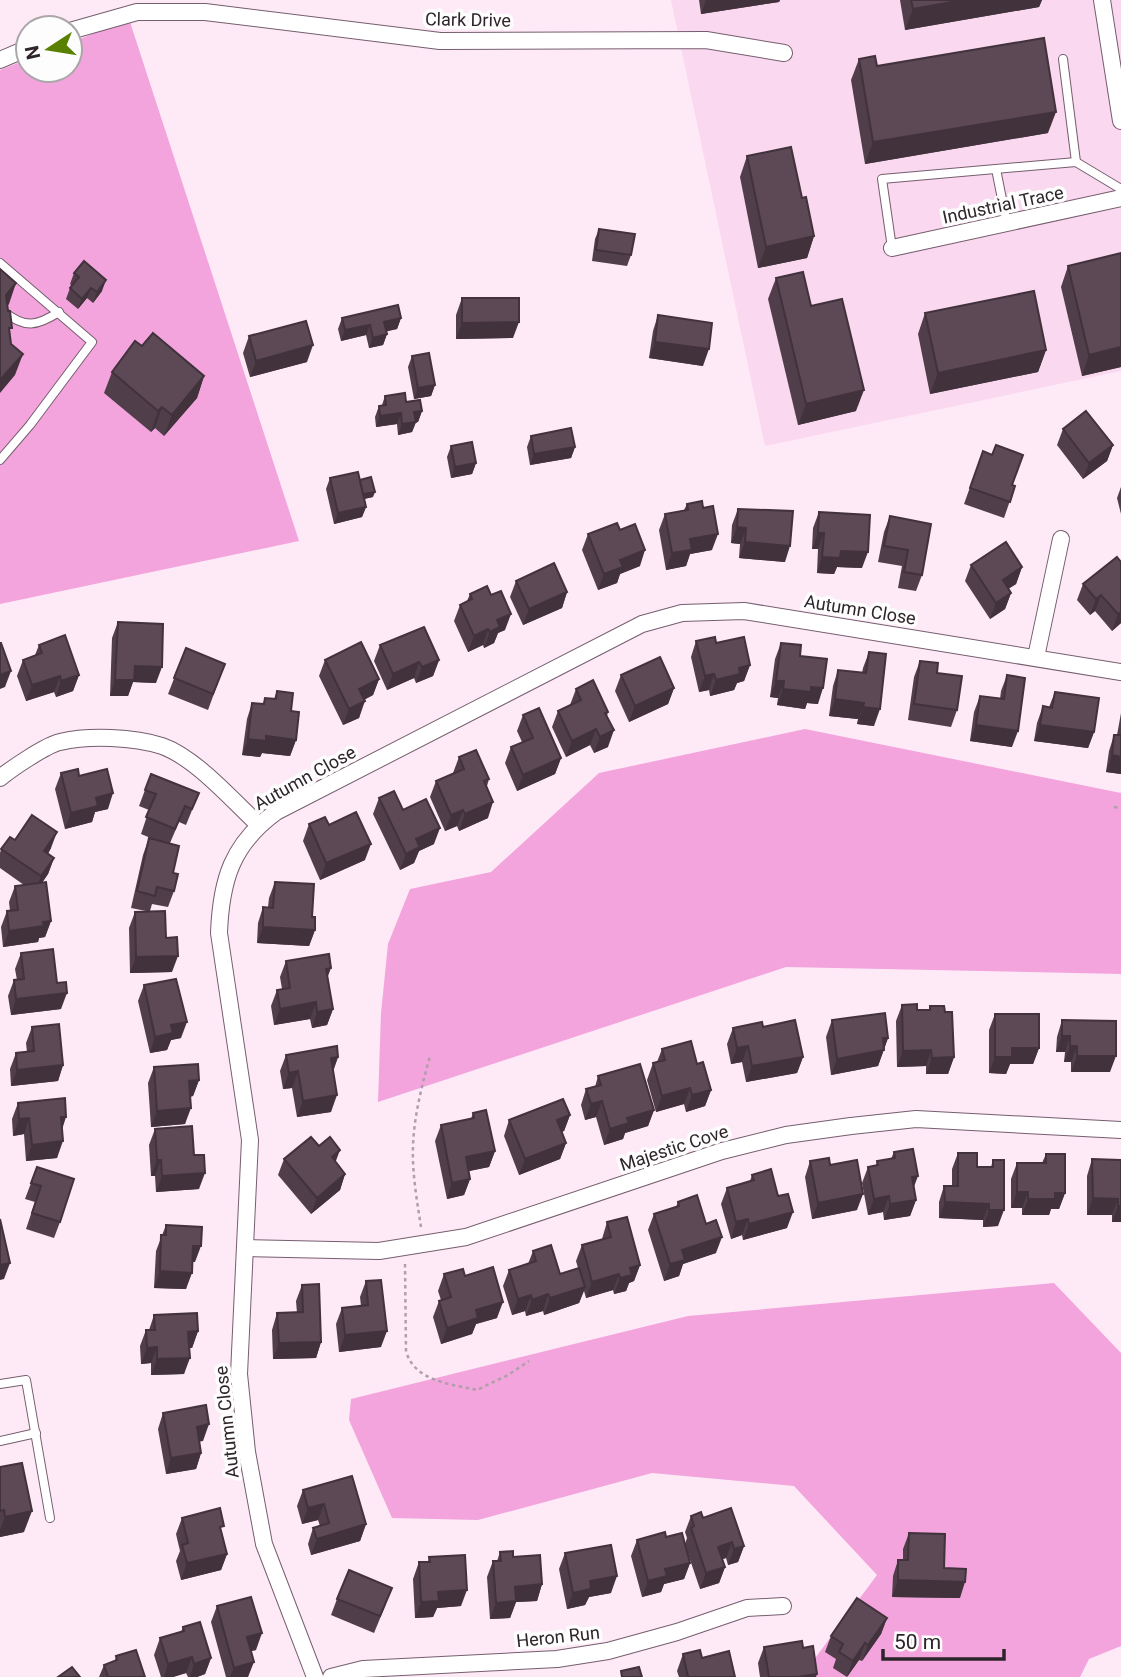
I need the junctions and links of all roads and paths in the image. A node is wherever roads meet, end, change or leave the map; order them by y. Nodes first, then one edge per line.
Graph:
1 (1102, 0) edge
2 (84, 27) edge
3 (784, 53) dead end
4 (1063, 60) dead end
5 (1121, 121) edge
6 (1076, 162) junction
7 (996, 169) junction
8 (1121, 189) edge
9 (1121, 198) edge
10 (1007, 224) junction
11 (892, 248) joint
12 (0, 263) edge
13 (3, 311) edge
14 (59, 312) junction
15 (0, 460) edge
16 (1061, 539) dead end
17 (1037, 657) junction
18 (1121, 672) edge
19 (0, 778) edge
20 (1114, 807) dead end
21 (1121, 808) edge
22 (258, 825) junction
23 (430, 1056) dead end
24 (1121, 1129) edge
25 (422, 1236) dead end
26 (246, 1248) junction
27 (405, 1259) dead end
28 (529, 1361) dead end
29 (0, 1384) edge
30 (36, 1433) junction
31 (0, 1441) edge
32 (50, 1518) dead end
33 (783, 1606) dead end
34 (315, 1677) edge
35 (331, 1677) edge

1 - 5 street
2 - 3 street, Clark Drive
4 - 6 lane
6 - 7 lane
6 - 8 lane
7 - 10 lane
7 - 11 lane
9 - 10 street, Industrial Trace
10 - 11 street, Industrial Trace
12 - 14 lane
13 - 14 lane
14 - 15 lane
16 - 17 street
17 - 18 street, Autumn Close
17 - 22 street, Autumn Close
19 - 22 street
20 - 21 path
22 - 26 street, Autumn Close
23 - 25 path
24 - 26 street, Majestic Cove
26 - 34 street, Autumn Close
27 - 28 path
29 - 30 lane
30 - 31 lane
30 - 32 lane
33 - 35 street, Heron Run

